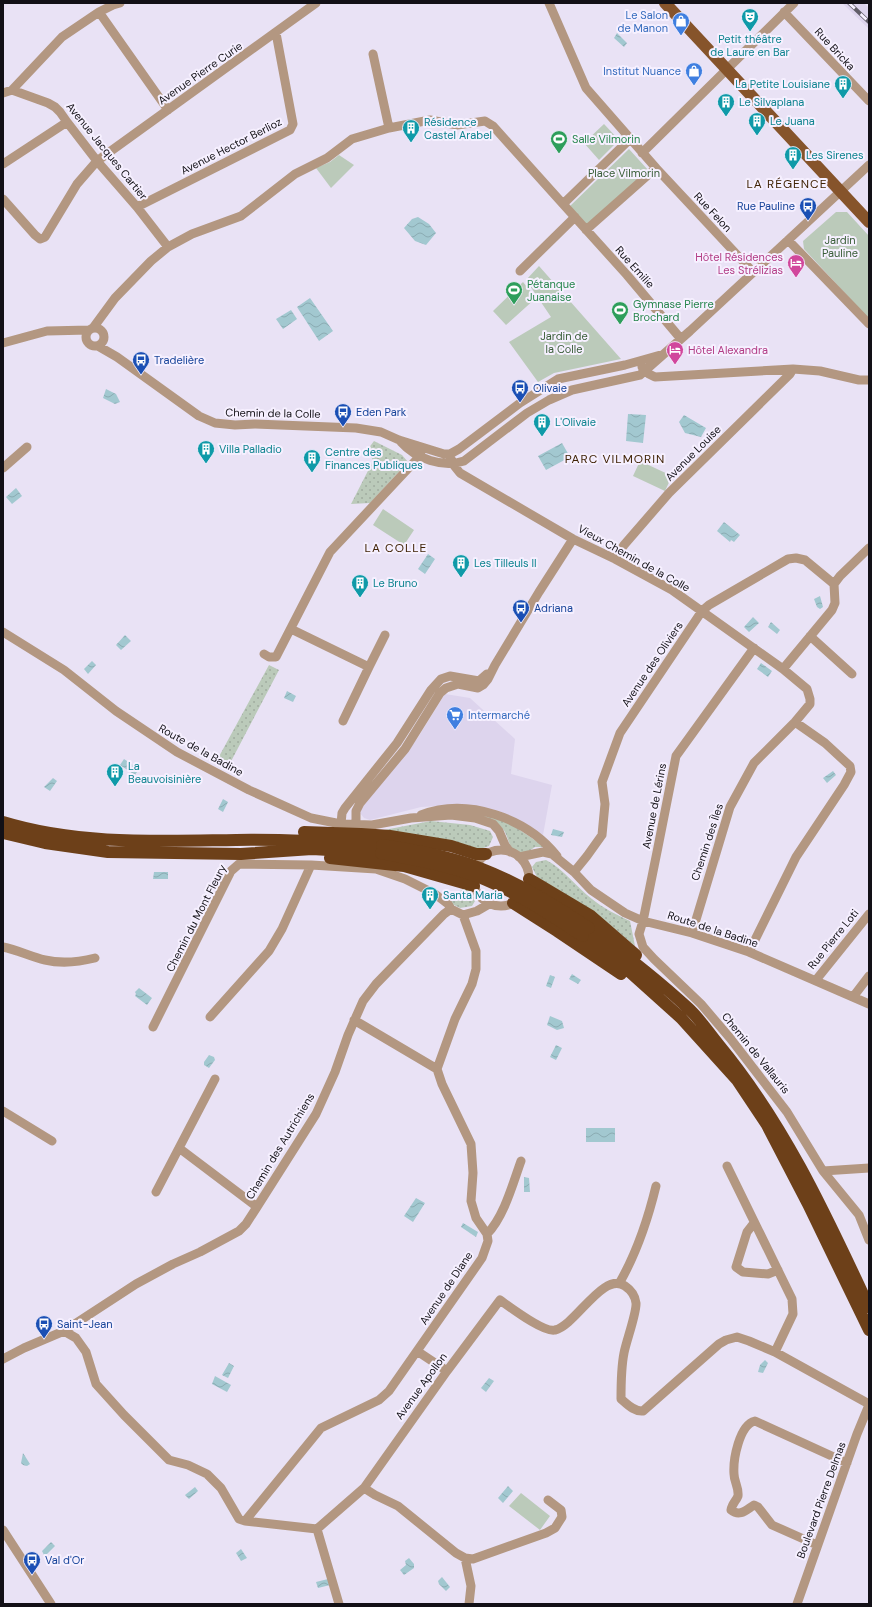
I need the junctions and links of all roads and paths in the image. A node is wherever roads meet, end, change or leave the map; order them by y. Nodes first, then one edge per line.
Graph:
1 (120, 3) edge
2 (316, 3) edge
3 (549, 3) edge
4 (665, 3) edge
5 (794, 3) edge
6 (99, 12) junction
7 (784, 12) junction
8 (276, 33) junction
9 (373, 54) dead end
10 (727, 70) junction
11 (12, 90) junction
12 (3, 93) edge
13 (869, 101) edge
14 (168, 110) junction
15 (67, 122) junction
16 (389, 128) junction
17 (629, 140) junction
18 (642, 153) junction
19 (97, 161) junction
20 (3, 164) edge
21 (869, 165) edge
22 (656, 168) junction
23 (840, 191) junction
24 (3, 199) edge
25 (563, 204) junction
26 (137, 207) junction
27 (575, 217) junction
28 (869, 222) edge
29 (586, 230) junction
30 (788, 240) junction
31 (168, 247) junction
32 (520, 271) dead end
33 (753, 272) junction
34 (869, 324) edge
35 (95, 335) junction
36 (5, 339) edge
37 (682, 339) junction
38 (664, 354) junction
39 (637, 362) junction
40 (625, 365) junction
41 (793, 369) junction
42 (646, 370) junction
43 (628, 378) junction
44 (869, 380) edge
45 (543, 389) junction
46 (549, 400) junction
47 (27, 447) dead end
48 (421, 451) junction
49 (450, 454) junction
50 (452, 463) junction
51 (3, 468) edge
52 (573, 539) junction
53 (869, 548) edge
54 (614, 559) junction
55 (834, 584) junction
56 (702, 611) junction
57 (291, 629) junction
58 (3, 632) edge
59 (385, 635) dead end
60 (810, 636) junction
61 (754, 648) junction
62 (264, 654) dead end
63 (495, 665) junction
64 (369, 668) junction
65 (783, 669) junction
66 (852, 674) dead end
67 (806, 689) joint
68 (343, 720) dead end
69 (795, 722) junction
70 (397, 744) junction
71 (405, 749) junction
72 (412, 818) junction
73 (3, 822) edge
74 (341, 824) junction
75 (356, 824) junction
76 (3, 833) edge
77 (502, 838) junction
78 (237, 840) junction
79 (381, 849) junction
80 (492, 852) junction
81 (241, 854) junction
82 (515, 854) junction
83 (533, 855) junction
84 (562, 861) junction
85 (311, 865) junction
86 (526, 866) junction
87 (574, 872) junction
88 (529, 879) junction
89 (474, 886) junction
90 (481, 898) junction
91 (489, 904) junction
92 (513, 904) junction
93 (451, 909) junction
94 (477, 911) junction
95 (869, 914) edge
96 (463, 915) junction
97 (643, 921) junction
98 (692, 933) junction
99 (3, 947) edge
100 (749, 952) junction
101 (95, 958) dead end
102 (869, 976) edge
103 (816, 980) junction
104 (853, 997) junction
105 (869, 1004) edge
106 (685, 1013) junction
107 (210, 1017) dead end
108 (354, 1020) junction
109 (153, 1027) dead end
110 (437, 1069) junction
111 (215, 1079) dead end
112 (3, 1111) edge
113 (52, 1141) dead end
114 (179, 1148) junction
115 (521, 1161) dead end
116 (727, 1166) dead end
117 (869, 1168) edge
118 (823, 1171) junction
119 (656, 1186) dead end
120 (156, 1192) dead end
121 (257, 1207) junction
122 (754, 1223) junction
123 (488, 1234) junction
124 (869, 1240) edge
125 (778, 1270) junction
126 (620, 1282) junction
127 (869, 1308) edge
128 (869, 1330) edge
129 (64, 1331) junction
130 (417, 1351) junction
131 (775, 1352) junction
132 (3, 1359) edge
133 (447, 1371) junction
134 (869, 1404) edge
135 (847, 1463) junction
136 (364, 1488) junction
137 (548, 1500) dead end
138 (245, 1521) junction
139 (317, 1529) junction
140 (3, 1530) edge
141 (817, 1545) junction
142 (464, 1558) junction
143 (51, 1604) edge
144 (339, 1604) edge
145 (469, 1604) edge
146 (797, 1604) edge

1 - 6 street
2 - 8 street, Avenue Pierre Curie
3 - 17 street
4 - 10 main road
5 - 7 street
6 - 11 street
6 - 14 street
7 - 10 street
7 - 13 street, Rue Bricka
8 - 14 street, Avenue Pierre Curie
8 - 26 street, Avenue Hector Berlioz
9 - 16 street
10 - 18 street
10 - 23 main road
11 - 12 street
11 - 15 street, Avenue Jacques Cartier
14 - 19 street, Avenue Pierre Curie
15 - 19 street, Avenue Jacques Cartier
15 - 20 street
16 - 25 street
16 - 31 street
17 - 18 street
17 - 25 street
18 - 22 street
19 - 24 street, Avenue Pierre Curie
19 - 26 street, Avenue Jacques Cartier
21 - 23 street
22 - 29 street
22 - 33 street, Rue Felon
23 - 28 main road
23 - 30 street
25 - 27 street
26 - 31 street, Avenue Jacques Cartier
27 - 29 street
27 - 32 street
29 - 37 street, Rue Emilie
30 - 33 street
30 - 34 street
31 - 35 street
33 - 37 street
35 - 36 street
35 - 48 street, Chemin de la Colle
37 - 38 street
38 - 39 street
38 - 42 street
39 - 40 street
39 - 42 street
40 - 43 street
40 - 45 street
41 - 42 street
41 - 44 street
41 - 54 street, Avenue Louise
42 - 43 street, Chemin de la Colle
43 - 46 street, Chemin de la Colle
45 - 46 street
45 - 49 street
46 - 50 street, Chemin de la Colle
47 - 51 street
48 - 49 street, Chemin de la Colle
48 - 50 street, Chemin de la Colle
48 - 57 street
49 - 50 street
50 - 52 street, Vieux Chemin de la Colle
52 - 54 street, Vieux Chemin de la Colle
52 - 63 street
53 - 55 street
54 - 56 street, Vieux Chemin de la Colle
55 - 56 street, Avenue des Oliviers
55 - 60 street
56 - 61 street, Vieux Chemin de la Colle
56 - 87 street, Avenue des Oliviers
57 - 62 street
57 - 64 street
58 - 74 street, Route de la Badine
59 - 64 street
60 - 65 street
60 - 66 street
61 - 65 street, Vieux Chemin de la Colle
61 - 97 street, Avenue de Lérins
63 - 70 street
63 - 71 street
64 - 68 street
65 - 67 street, Vieux Chemin de la Colle
67 - 69 street, Chemin des Îles
69 - 98 street, Chemin des Îles
69 - 100 street
70 - 71 street
70 - 74 street
71 - 75 street
72 - 75 street, Route de la Badine
72 - 77 street, Route de la Badine
72 - 84 street, Route de la Badine
73 - 78 highway
74 - 75 street, Route de la Badine
76 - 81 highway
77 - 80 street
77 - 82 street, Route de la Badine
78 - 79 highway
78 - 80 highway
79 - 81 highway
79 - 106 highway, bridge
80 - 82 street
80 - 89 street
81 - 89 highway
82 - 83 street, Route de la Badine
82 - 86 street
83 - 84 street, Route de la Badine
83 - 86 street
84 - 87 street, Route de la Badine
85 - 93 street
85 - 107 street
85 - 109 street, Chemin du Mont Fleury
86 - 88 street
87 - 97 street, Route de la Badine
88 - 92 street
88 - 106 highway
89 - 90 street
90 - 91 street
90 - 94 street
91 - 92 street
91 - 94 street
92 - 106 highway
93 - 96 street
93 - 108 street, Chemin des Autrichiens
94 - 96 street
95 - 103 street, Rue Pierre Loti
96 - 110 street
97 - 98 street, Route de la Badine
97 - 118 street, Chemin de Vallauris
98 - 100 street, Route de la Badine
99 - 101 street
100 - 103 street, Route de la Badine
102 - 104 street
103 - 104 street, Route de la Badine
104 - 105 street, Route de la Badine
106 - 127 highway
106 - 128 highway
108 - 110 street
108 - 121 street, Chemin des Autrichiens
110 - 123 street
111 - 114 street
112 - 113 street
114 - 120 street
114 - 121 street
115 - 123 street
116 - 122 street
117 - 118 street
118 - 124 street, Chemin de Vallauris
119 - 126 street
121 - 129 street, Chemin des Autrichiens
122 - 125 street
122 - 125 street
123 - 130 street, Avenue de Diane
125 - 131 street
126 - 131 street
126 - 133 street, Avenue Apollon
129 - 132 street, Chemin des Autrichiens
129 - 138 street
130 - 133 street
130 - 138 street, Avenue de Diane
131 - 134 street
133 - 136 street, Avenue Apollon
134 - 135 street, Boulevard Pierre Delmas
135 - 141 street, Boulevard Pierre Delmas
135 - 141 street
136 - 139 street, Avenue Apollon
136 - 142 street
137 - 142 street
138 - 139 street
139 - 144 street
140 - 143 street
141 - 146 street, Boulevard Pierre Delmas
142 - 145 street

